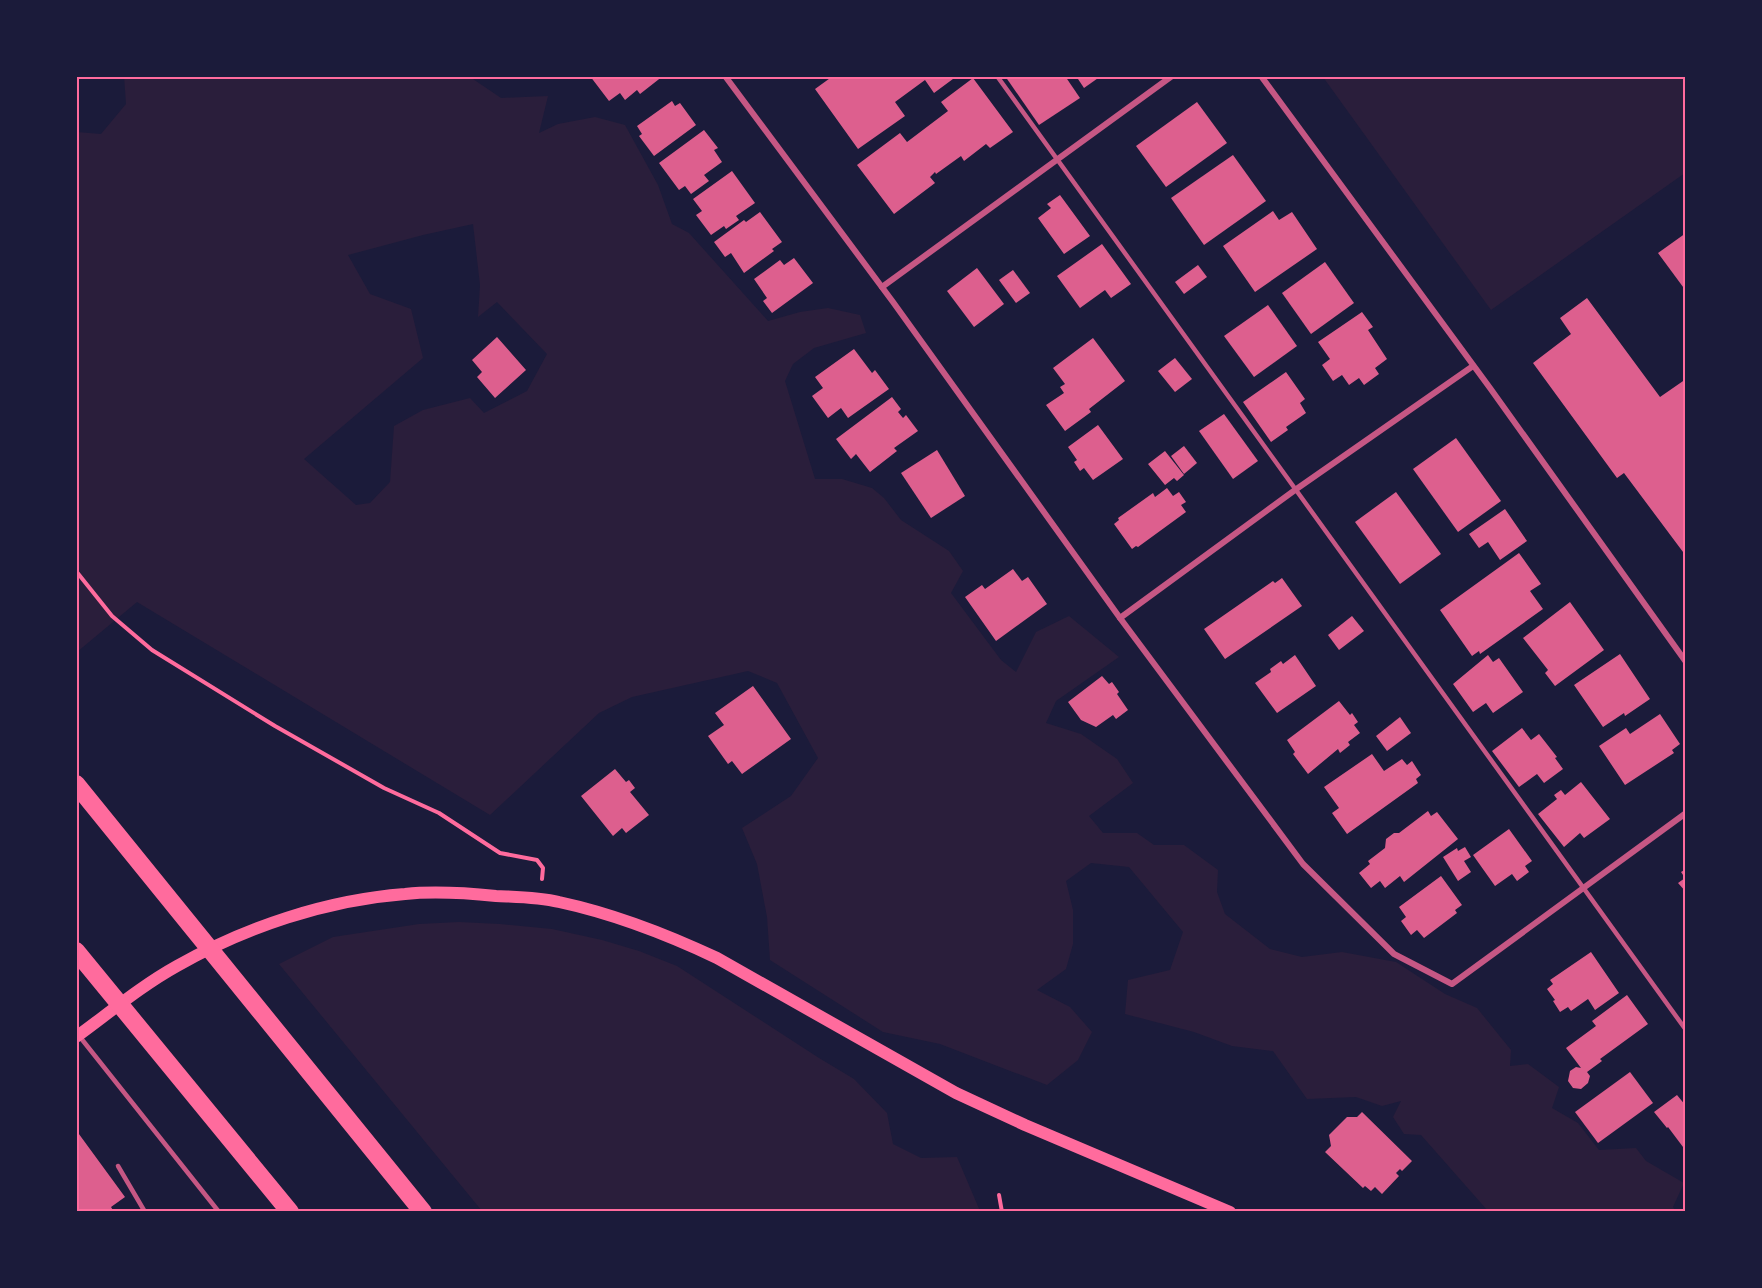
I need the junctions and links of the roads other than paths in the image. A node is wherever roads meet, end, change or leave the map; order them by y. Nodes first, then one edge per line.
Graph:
1 (726, 76) edge
2 (997, 76) edge
3 (1172, 76) edge
4 (1261, 76) edge
5 (1057, 160) junction
6 (882, 287) junction
7 (1473, 366) junction
8 (1295, 490) junction
9 (1120, 618) junction
10 (1686, 662) edge
11 (76, 784) edge
12 (1686, 813) edge
13 (1583, 890) junction
14 (76, 951) edge
15 (1686, 1029) edge
16 (76, 1035) edge
17 (118, 1166) dead end
18 (145, 1212) edge
19 (219, 1212) edge
20 (290, 1212) edge
21 (423, 1212) edge
22 (1230, 1212) edge

1 - 6 street
2 - 5 lane
3 - 5 street
4 - 7 street
5 - 6 street
5 - 8 lane
6 - 9 street
7 - 8 street
7 - 10 street
8 - 9 street
8 - 13 lane
9 - 13 street
11 - 21 highway
12 - 13 street
13 - 15 lane
14 - 20 highway
16 - 19 lane
16 - 22 main road
17 - 18 lane

